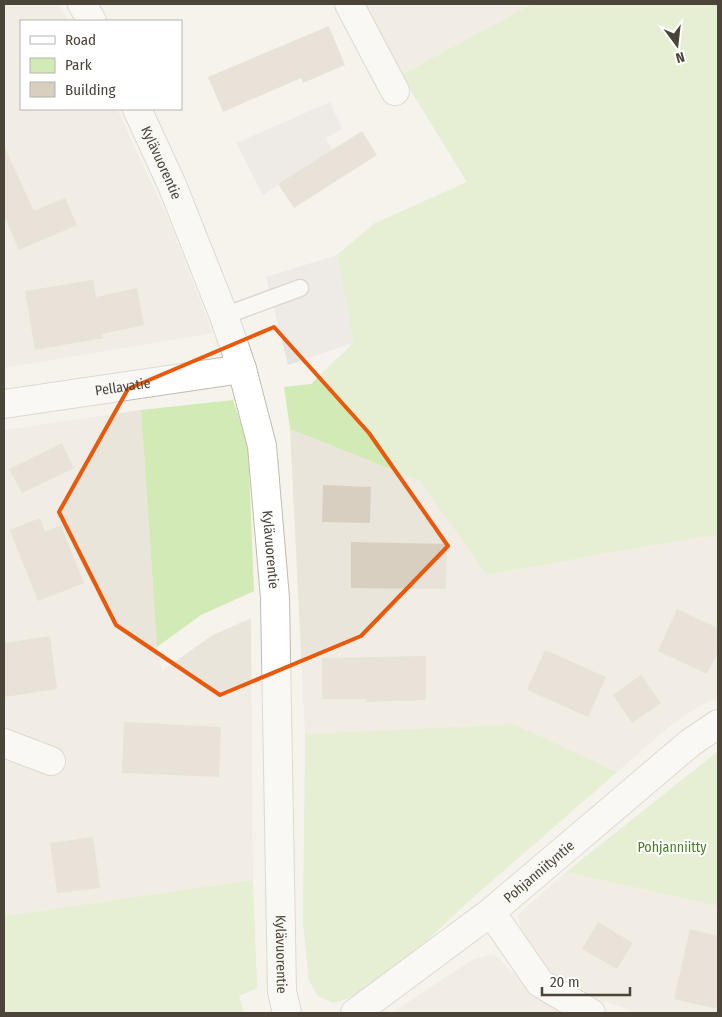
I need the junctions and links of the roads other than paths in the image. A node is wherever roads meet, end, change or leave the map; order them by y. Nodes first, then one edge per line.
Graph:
1 (82, 4) edge
2 (349, 4) edge
3 (91, 20) edge
4 (395, 91) dead end
5 (137, 110) edge
6 (300, 288) dead end
7 (224, 316) junction
8 (242, 369) junction
9 (5, 400) edge
10 (718, 724) edge
11 (4, 743) edge
12 (50, 761) dead end
13 (490, 912) junction
14 (287, 1013) edge
15 (355, 1013) edge
16 (591, 1013) edge

1 - 3 street
2 - 4 street
5 - 7 street, Kylävuorentie
6 - 7 lane
7 - 8 street, Kylävuorentie
8 - 9 street, Pellavatie
8 - 14 street, Kylävuorentie
10 - 13 street, Pohjanniityntie
11 - 12 street
13 - 15 street, Pohjanniityntie
13 - 16 street

